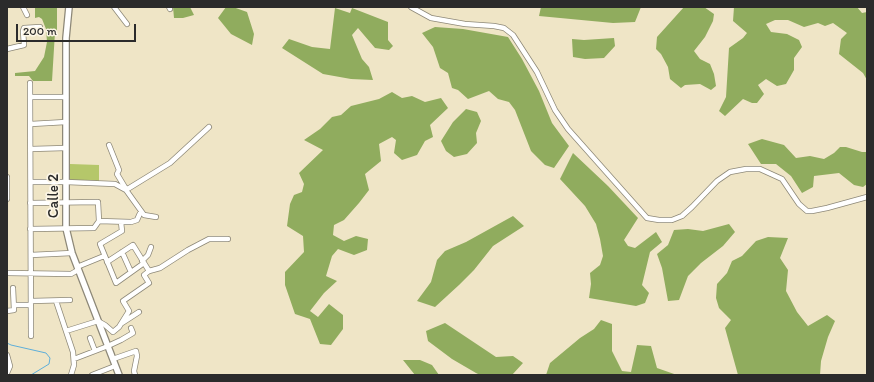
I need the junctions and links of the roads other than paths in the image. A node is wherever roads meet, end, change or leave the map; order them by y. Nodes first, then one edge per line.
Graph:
1 (23, 7) edge
2 (69, 7) edge
3 (114, 7) edge
4 (411, 7) edge
5 (27, 15) dead end
6 (127, 24) dead end
7 (40, 27) dead end
8 (7, 49) edge
9 (30, 82) dead end
10 (66, 97) junction
11 (31, 98) junction
12 (66, 122) junction
13 (31, 124) junction
14 (209, 127) dead end
15 (110, 145) dead end
16 (66, 148) junction
17 (31, 149) junction
18 (7, 177) edge
19 (31, 182) junction
20 (66, 182) junction
21 (7, 185) edge
22 (126, 190) junction
23 (867, 197) edge
24 (7, 198) edge
25 (30, 203) junction
26 (66, 203) junction
27 (141, 211) junction
28 (156, 217) dead end
29 (99, 221) junction
30 (121, 222) junction
31 (66, 228) junction
32 (30, 229) junction
33 (228, 239) dead end
34 (151, 247) dead end
35 (122, 252) junction
36 (72, 253) junction
37 (30, 255) junction
38 (104, 256) junction
39 (107, 262) junction
40 (143, 262) junction
41 (78, 269) junction
42 (149, 271) junction
43 (131, 272) junction
44 (7, 273) edge
45 (30, 274) junction
46 (13, 288) dead end
47 (70, 300) dead end
48 (56, 301) junction
49 (31, 303) junction
50 (14, 305) junction
51 (7, 312) edge
52 (139, 312) dead end
53 (98, 321) junction
54 (120, 324) junction
55 (131, 328) dead end
56 (66, 331) junction
57 (31, 336) dead end
58 (90, 338) dead end
59 (108, 346) junction
60 (95, 351) junction
61 (7, 355) edge
62 (74, 359) junction
63 (113, 359) junction
64 (115, 366) junction
65 (7, 373) edge
66 (92, 374) edge
67 (71, 375) edge
68 (119, 375) edge
69 (135, 375) edge

1 - 5 street
2 - 10 street, Calle 2
3 - 6 street
4 - 23 street
7 - 8 street
9 - 11 street
10 - 11 street
10 - 12 street, Calle 2
11 - 13 street
12 - 13 street
12 - 16 street, Calle 2
13 - 17 street
14 - 22 street
15 - 22 street
16 - 17 street
16 - 20 street, Calle 2
17 - 19 street
18 - 21 street
19 - 20 street
19 - 25 street
20 - 22 street
20 - 26 street, Calle 2
21 - 24 street
22 - 27 street
25 - 26 street
25 - 32 street
26 - 29 street
26 - 31 street, Calle 2
27 - 28 street
27 - 30 street
29 - 30 street
29 - 31 street
30 - 38 street
31 - 32 street
31 - 36 street, Calle 2
32 - 37 street
33 - 42 street
34 - 40 street
35 - 39 street
35 - 40 street
35 - 43 street
36 - 37 street
36 - 41 street, Calle 2
37 - 45 street
38 - 39 street
38 - 41 street
39 - 43 street
40 - 42 street
40 - 43 street
41 - 45 street
41 - 53 street, Calle 2
42 - 54 street
44 - 45 street
45 - 49 street
46 - 50 street
47 - 48 street
48 - 49 street
48 - 56 street
49 - 50 street
49 - 57 street
50 - 51 street
52 - 54 street
53 - 54 street
53 - 56 street
53 - 59 street, Calle 2
55 - 59 street
56 - 62 street
58 - 60 street
59 - 60 street
59 - 63 street, Calle 2
60 - 62 street
61 - 65 street
62 - 67 street
63 - 64 street, Calle 2
63 - 69 street
64 - 66 street
64 - 68 street, Calle 2

